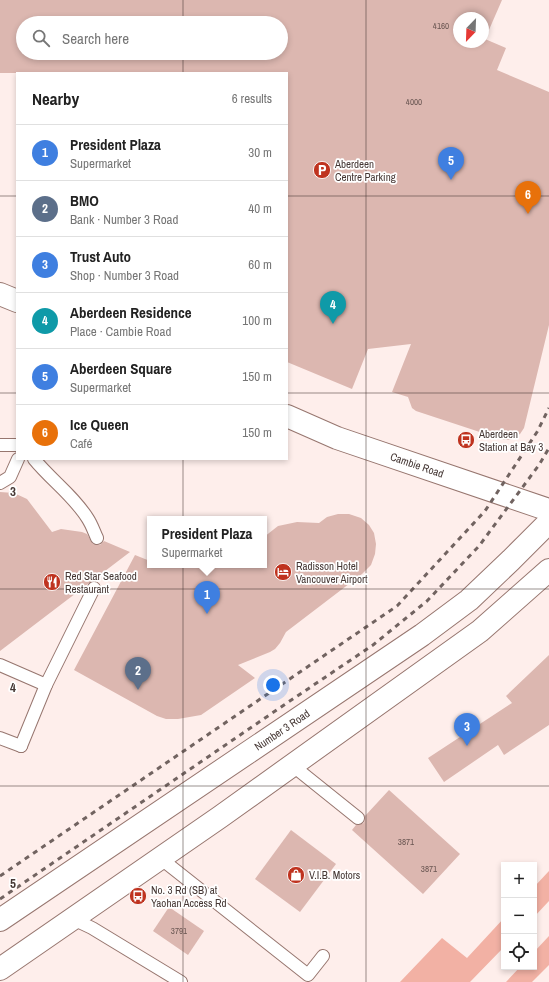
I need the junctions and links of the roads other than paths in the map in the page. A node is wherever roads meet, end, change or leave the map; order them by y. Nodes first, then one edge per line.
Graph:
1 (0, 294) edge
2 (16, 301) edge
3 (288, 416) edge
4 (0, 445) edge
5 (16, 446) edge
6 (18, 460) edge
7 (35, 460) edge
8 (0, 483) edge
9 (549, 510) edge
10 (549, 522) edge
11 (97, 538) dead end
12 (549, 570) edge
13 (94, 588) dead end
14 (0, 665) edge
15 (46, 685) junction
16 (0, 738) edge
17 (292, 765) junction
18 (358, 818) dead end
19 (160, 858) junction
20 (73, 918) junction
21 (0, 920) edge
22 (323, 956) dead end
23 (0, 969) edge
24 (180, 982) edge

1 - 2 main road
3 - 9 main road, Cambie Road
4 - 5 lane
6 - 8 lane
7 - 11 lane
10 - 21 main road, Number 3 Road
12 - 17 main road
13 - 15 lane
14 - 15 lane
15 - 16 lane
17 - 18 lane
17 - 19 main road
19 - 20 main road
19 - 22 lane
20 - 23 main road
20 - 24 lane

